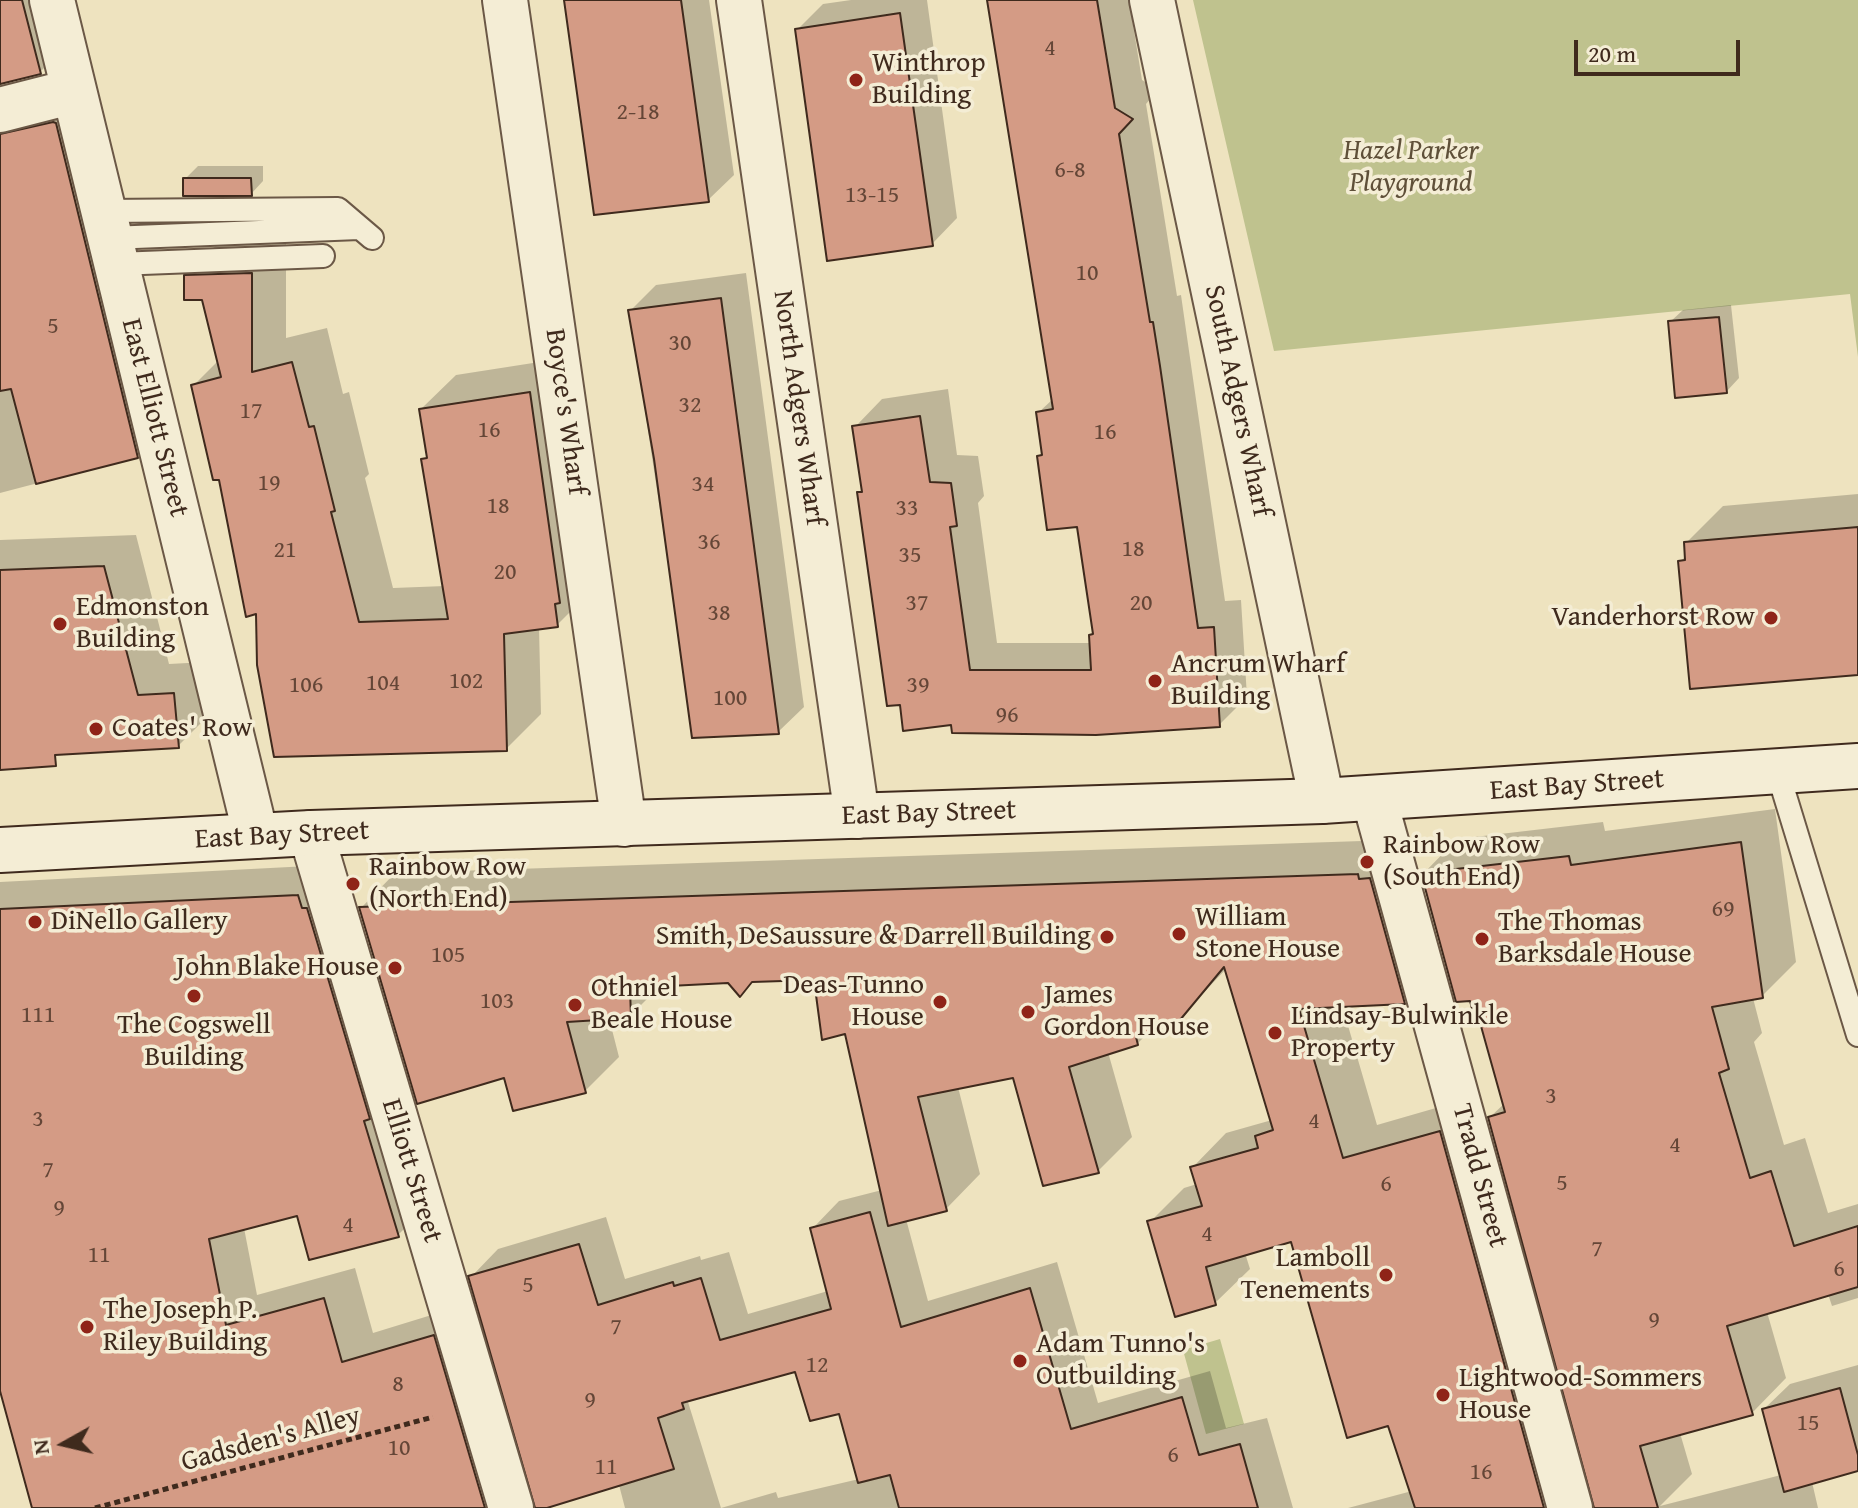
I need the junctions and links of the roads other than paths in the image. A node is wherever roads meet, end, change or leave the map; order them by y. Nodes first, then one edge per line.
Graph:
1 (52, 0) edge
2 (505, 0) edge
3 (739, 0) edge
4 (1152, 0) edge
5 (74, 91) junction
6 (0, 110) edge
7 (366, 233) dead end
8 (110, 238) junction
9 (323, 256) dead end
10 (1858, 766) edge
11 (1778, 773) junction
12 (1374, 798) junction
13 (1322, 801) junction
14 (857, 816) junction
15 (624, 824) junction
16 (311, 833) junction
17 (256, 836) junction
18 (0, 850) edge
19 (1858, 1035) edge
20 (511, 1508) edge
21 (1570, 1508) edge

1 - 5 street, East Elliott Street
2 - 15 street, Boyce's Wharf
3 - 14 street, North Adgers Wharf
4 - 13 street, South Adgers Wharf
5 - 6 street
5 - 8 street, East Elliott Street
7 - 8 lane
8 - 9 lane
8 - 17 street, East Elliott Street
10 - 11 street, East Bay Street
11 - 12 street, East Bay Street
11 - 19 lane
12 - 13 street, East Bay Street
12 - 21 street, Tradd Street
13 - 14 street, East Bay Street
14 - 15 street, East Bay Street
15 - 16 street, East Bay Street
16 - 17 street, East Bay Street
16 - 20 street, Elliott Street
17 - 18 street, East Bay Street

